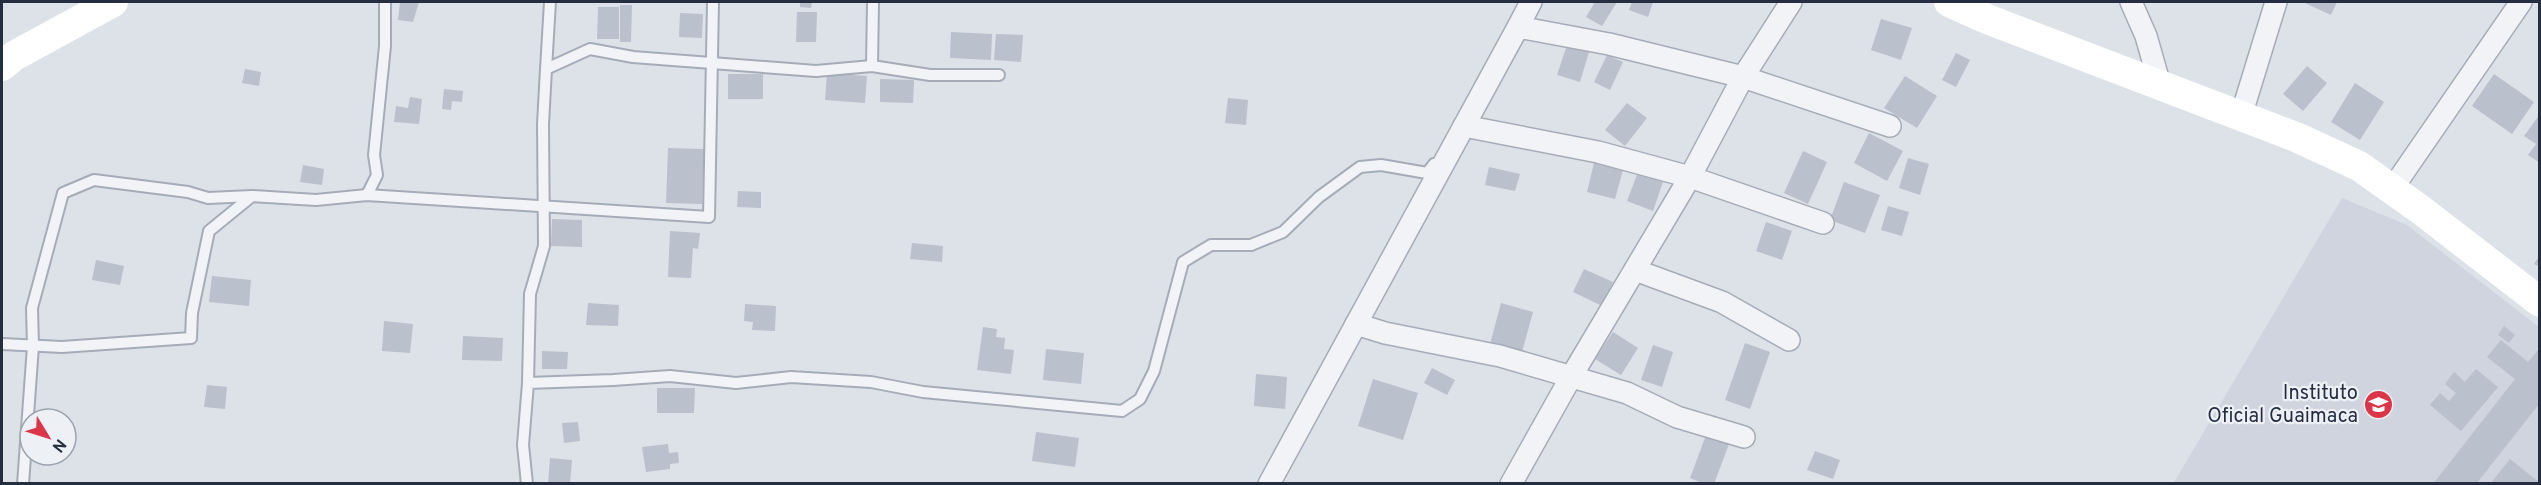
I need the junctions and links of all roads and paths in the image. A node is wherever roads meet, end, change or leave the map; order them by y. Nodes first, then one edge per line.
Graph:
1 (113, 2) edge
2 (385, 2) edge
3 (550, 2) edge
4 (713, 2) edge
5 (873, 2) edge
6 (1531, 2) edge
7 (1791, 2) edge
8 (1950, 2) edge
9 (2131, 2) edge
10 (2276, 2) edge
11 (2521, 2) edge
12 (1518, 27) junction
13 (713, 62) junction
14 (2, 66) edge
15 (872, 66) junction
16 (546, 69) junction
17 (999, 75) dead end
18 (1743, 77) junction
19 (2160, 85) junction
20 (2241, 116) junction
21 (1464, 126) junction
22 (1890, 126) dead end
23 (1690, 177) junction
24 (2392, 189) junction
25 (367, 195) junction
26 (252, 196) junction
27 (543, 205) junction
28 (1823, 223) dead end
29 (1635, 270) junction
30 (2540, 302) edge
31 (1356, 324) junction
32 (1789, 340) dead end
33 (2, 344) edge
34 (33, 346) junction
35 (1570, 377) junction
36 (528, 383) junction
37 (1744, 437) dead end
38 (23, 483) edge
39 (527, 483) edge
40 (1269, 483) edge
41 (1511, 483) edge

1 - 14 street
2 - 25 lane
3 - 16 lane
4 - 13 lane
5 - 15 lane
6 - 12 street
7 - 18 street
8 - 19 street
9 - 19 street
10 - 20 street
11 - 24 street
12 - 18 street
12 - 21 street
13 - 15 lane
13 - 16 lane
13 - 27 lane
15 - 17 lane
16 - 27 lane
18 - 22 street
18 - 23 street
19 - 20 street
20 - 24 street
21 - 23 street
21 - 31 street
21 - 36 lane
23 - 28 street
23 - 29 street
24 - 30 street
25 - 26 lane
25 - 27 lane
26 - 34 lane
26 - 34 lane
27 - 36 lane
29 - 32 street
29 - 35 street
31 - 35 street
31 - 40 street
33 - 34 lane
34 - 38 lane
35 - 37 street
35 - 41 street
36 - 39 lane

